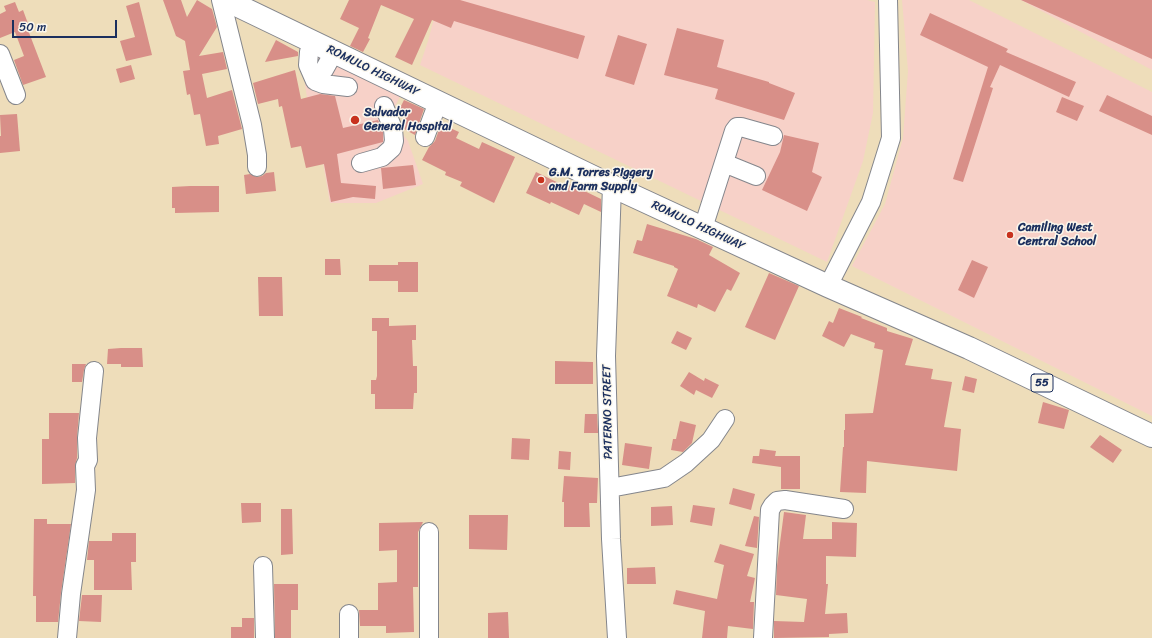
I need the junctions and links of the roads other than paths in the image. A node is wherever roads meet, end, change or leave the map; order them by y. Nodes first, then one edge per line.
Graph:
1 (220, 0) edge
2 (226, 0) edge
3 (888, 0) edge
4 (253, 6) edge
5 (314, 42) junction
6 (0, 54) edge
7 (348, 87) dead end
8 (16, 95) dead end
9 (438, 102) junction
10 (384, 106) dead end
11 (773, 136) dead end
12 (425, 137) dead end
13 (361, 163) dead end
14 (724, 163) junction
15 (257, 167) dead end
16 (756, 176) dead end
17 (612, 186) junction
18 (703, 228) junction
19 (828, 286) junction
20 (94, 370) dead end
21 (725, 419) dead end
22 (1152, 436) edge
23 (610, 488) junction
24 (844, 509) dead end
25 (429, 532) dead end
26 (263, 566) dead end
27 (349, 614) dead end
28 (67, 638) edge
29 (265, 638) edge
30 (349, 638) edge
31 (430, 638) edge
32 (617, 638) edge
33 (763, 638) edge

1 - 15 street
2 - 4 highway, ROMULO HIGHWAY / 55
3 - 19 street
4 - 5 highway, ROMULO HIGHWAY / 55
5 - 7 street
5 - 9 highway, ROMULO HIGHWAY / 55
6 - 8 street
9 - 12 street
9 - 17 highway, ROMULO HIGHWAY / 55
10 - 13 street
11 - 14 street
14 - 16 street
14 - 18 street
17 - 18 highway, ROMULO HIGHWAY / 55
17 - 23 street, PATERNO STREET
18 - 19 highway, ROMULO HIGHWAY / 55
19 - 22 highway, ROMULO HIGHWAY / 55
20 - 28 street
21 - 23 street
23 - 32 street, PATERNO STREET
24 - 33 street
25 - 31 street
26 - 29 street
27 - 30 street

